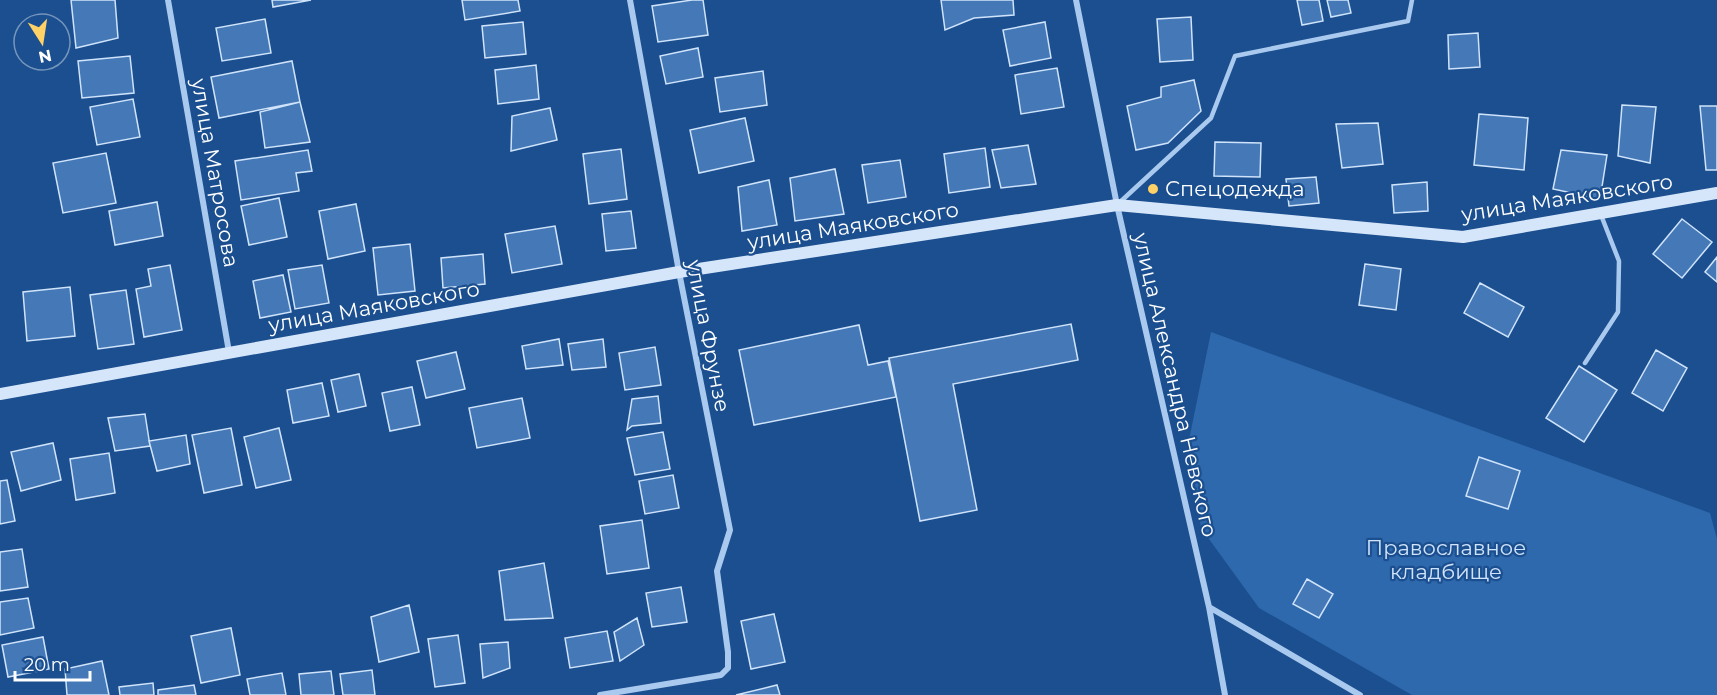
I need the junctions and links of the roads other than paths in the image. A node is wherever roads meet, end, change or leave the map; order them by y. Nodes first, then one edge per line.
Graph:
1 (168, 0) edge
2 (630, 0) edge
3 (1076, 0) edge
4 (1412, 0) edge
5 (1717, 193) edge
6 (1117, 205) junction
7 (1601, 214) junction
8 (679, 272) junction
9 (229, 352) junction
10 (1586, 363) dead end
11 (0, 394) edge
12 (1209, 607) junction
13 (600, 695) edge
14 (1225, 695) edge
15 (1360, 695) edge

1 - 9 street, улица Матросова
2 - 8 street, улица Фрунзе
3 - 6 street, улица Александра Невского
4 - 6 lane
5 - 7 street, улица Маяковского
6 - 7 street, улица Маяковского
6 - 8 street, улица Маяковского
6 - 12 street, улица Александра Невского
7 - 10 lane
8 - 9 street, улица Маяковского
8 - 13 street, улица Фрунзе
9 - 11 street, улица Маяковского
12 - 14 street, улица Александра Невского
12 - 15 street

